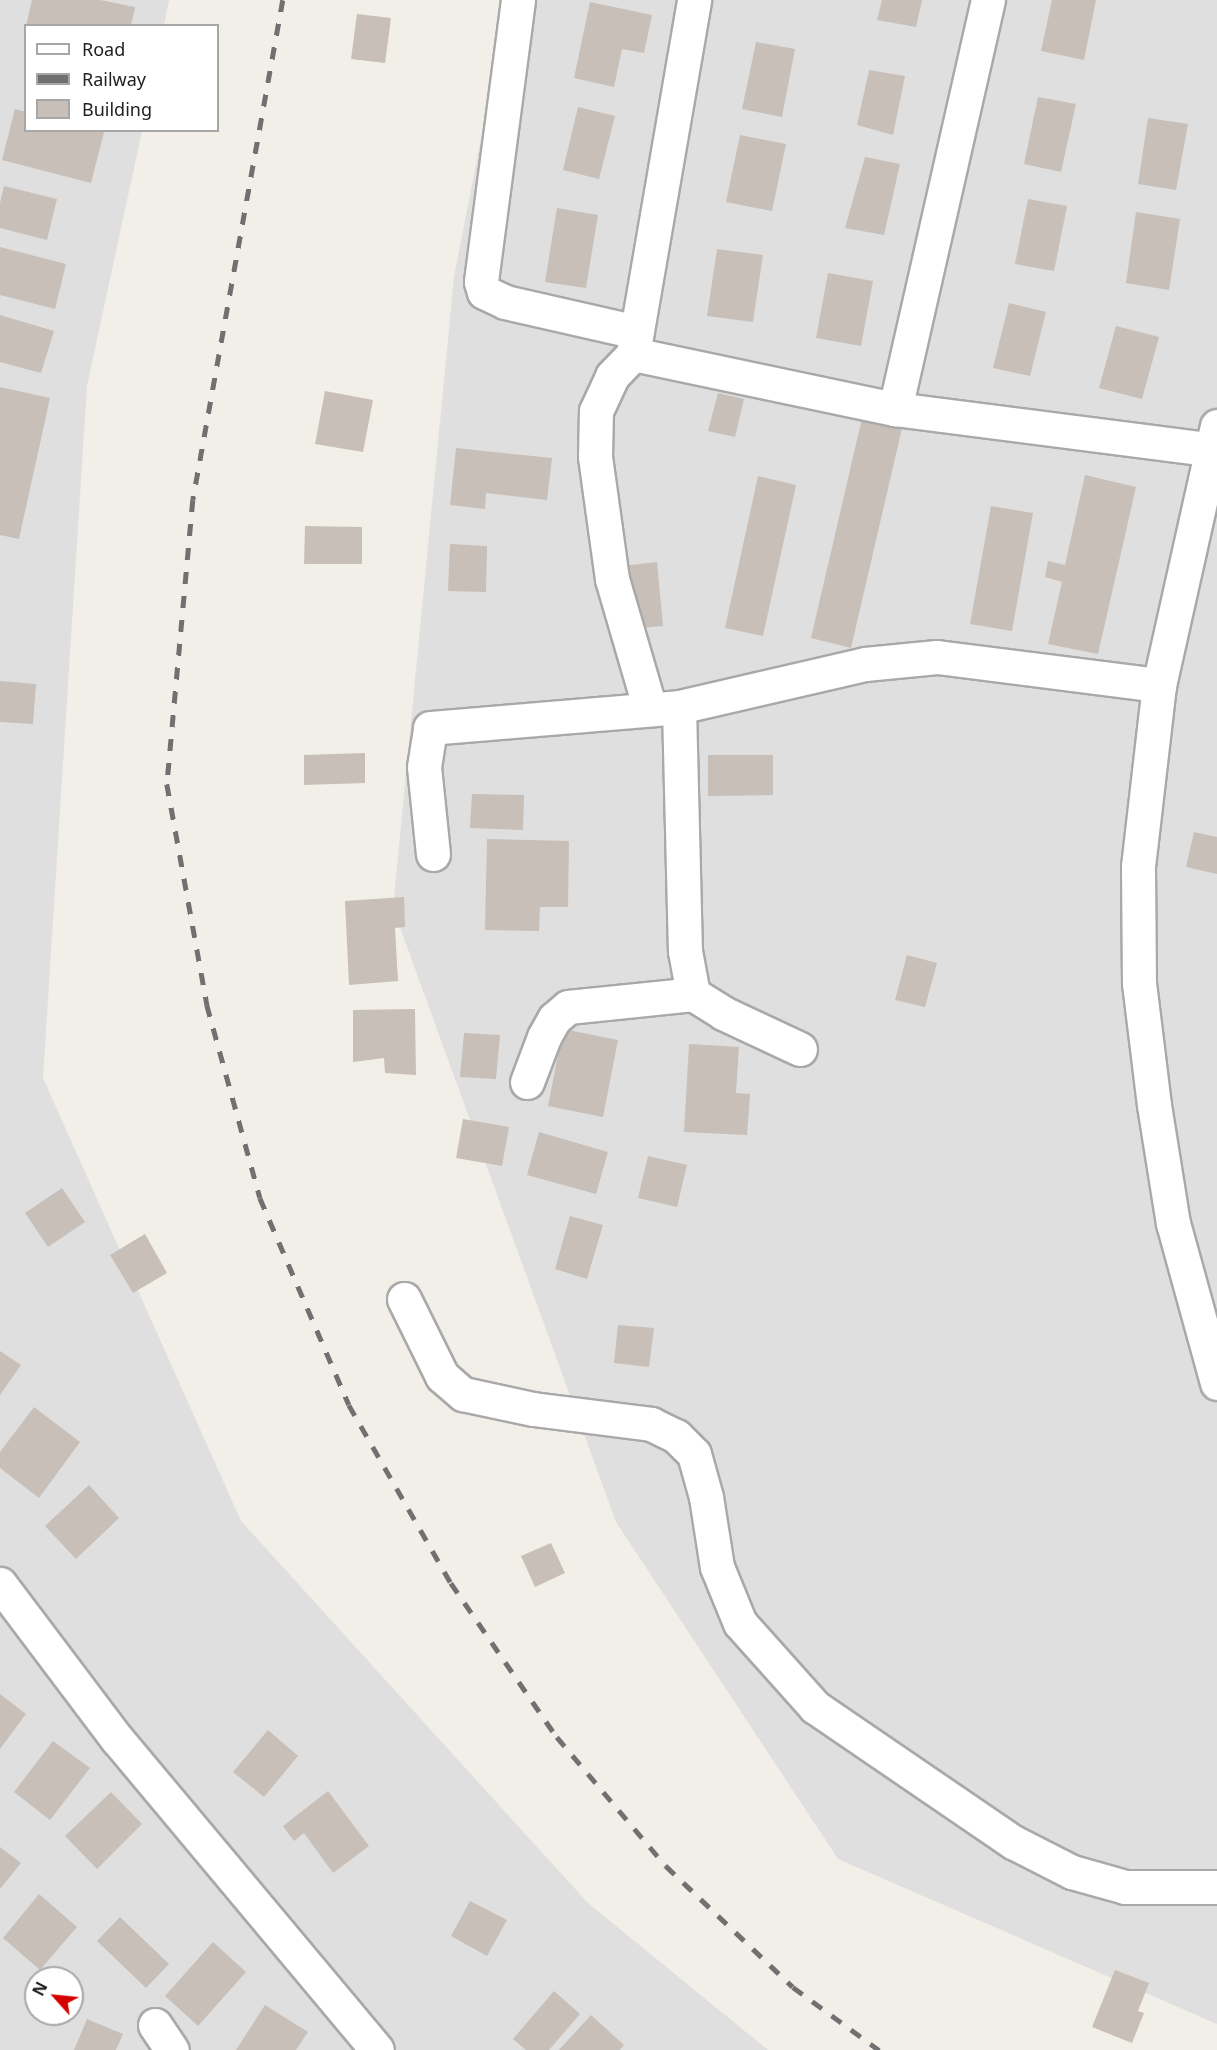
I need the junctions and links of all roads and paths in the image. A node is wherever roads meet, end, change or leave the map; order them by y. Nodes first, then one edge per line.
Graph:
1 (518, 0) edge
2 (694, 0) edge
3 (988, 0) edge
4 (635, 343) junction
5 (895, 409) junction
6 (1215, 438) edge
7 (1159, 685) junction
8 (664, 708) junction
9 (433, 854) dead end
10 (693, 994) junction
11 (800, 1049) dead end
12 (527, 1082) dead end
13 (404, 1299) dead end
14 (1217, 1383) edge
15 (0, 1584) edge
16 (1217, 1887) edge
17 (378, 2050) edge

1 - 4 street
2 - 4 street
3 - 5 street
4 - 5 street
4 - 8 street
5 - 6 street
6 - 7 street
7 - 8 street
7 - 14 street
8 - 9 street
8 - 10 street
10 - 11 street
10 - 12 street
13 - 16 street
15 - 17 street

